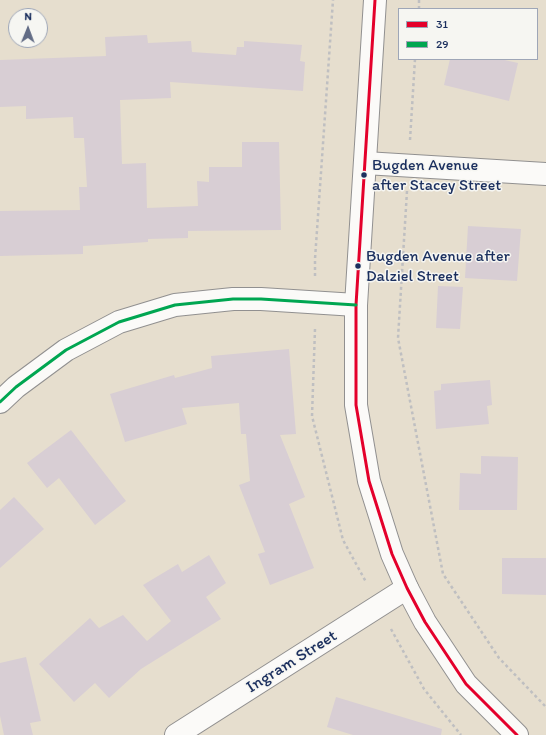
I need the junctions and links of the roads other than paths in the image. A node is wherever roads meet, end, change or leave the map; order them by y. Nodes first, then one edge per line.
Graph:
1 (375, 0) edge
2 (365, 163) junction
3 (546, 174) edge
4 (356, 305) junction
5 (0, 402) edge
6 (407, 588) junction
7 (176, 735) edge
8 (517, 735) edge

1 - 2 street
2 - 3 street
2 - 4 street
4 - 5 street
4 - 6 street
6 - 7 street, Ingram Street
6 - 8 street

